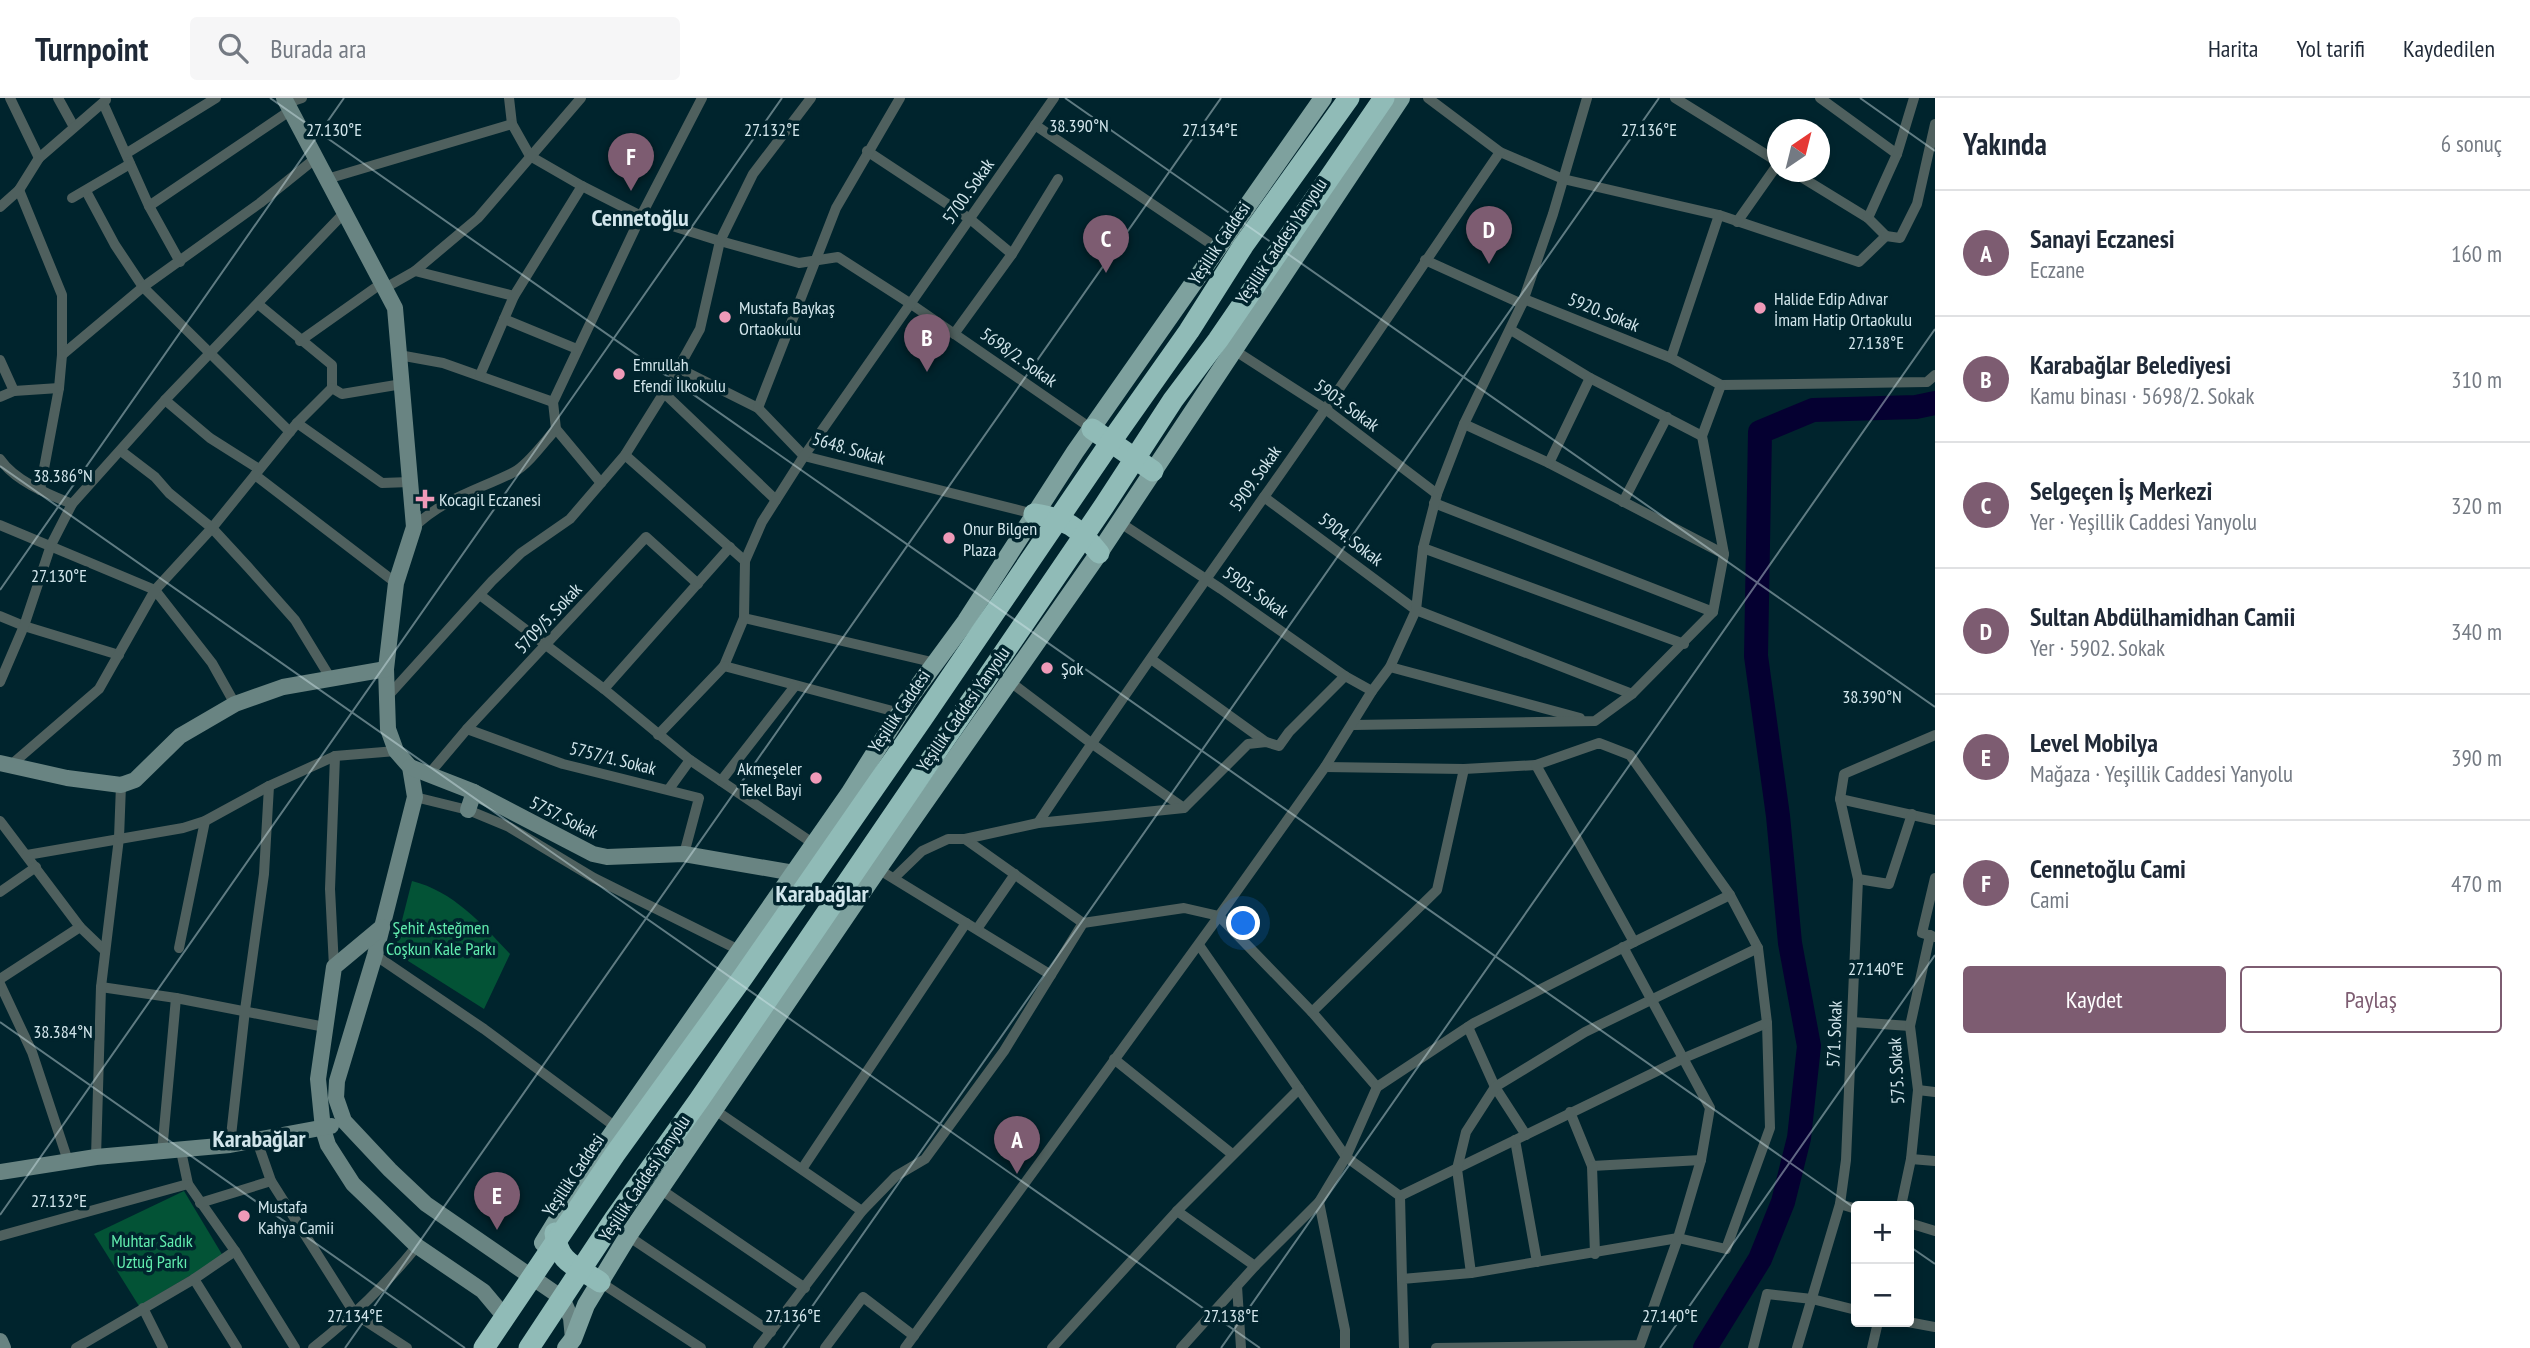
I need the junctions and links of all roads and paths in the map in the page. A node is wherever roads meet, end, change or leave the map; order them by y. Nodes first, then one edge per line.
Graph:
1 (10, 98) edge
2 (58, 98) edge
3 (216, 98) edge
4 (509, 98) edge
5 (582, 98) edge
6 (702, 98) edge
7 (811, 98) edge
8 (900, 98) edge
9 (1054, 98) edge
10 (1323, 98) edge
11 (1349, 98) edge
12 (1384, 98) edge
13 (1401, 98) edge
14 (1428, 98) edge
15 (1587, 98) edge
16 (1675, 98) edge
17 (1820, 98) edge
18 (1914, 98) edge
19 (106, 100) edge
20 (291, 102) edge
21 (512, 124) junction
22 (1935, 124) edge
23 (1035, 125) junction
24 (74, 127) junction
25 (867, 150) junction
26 (1500, 152) junction
27 (1897, 155) junction
28 (530, 156) junction
29 (1767, 157) edge
30 (38, 158) junction
31 (316, 158) junction
32 (129, 159) junction
33 (1767, 178) edge
34 (1058, 179) dead end
35 (1563, 179) junction
36 (327, 180) junction
37 (1809, 182) edge
38 (582, 187) junction
39 (19, 190) junction
40 (86, 191) junction
41 (72, 198) dead end
42 (149, 206) junction
43 (0, 207) edge
44 (345, 212) junction
45 (1718, 215) junction
46 (641, 216) junction
47 (1868, 218) junction
48 (970, 219) junction
49 (1737, 222) junction
50 (1886, 236) junction
51 (720, 241) junction
52 (1217, 248) junction
53 (1012, 254) junction
54 (816, 260) junction
55 (1426, 260) junction
56 (180, 262) junction
57 (415, 271) junction
58 (384, 286) junction
59 (143, 288) junction
60 (514, 296) junction
61 (1523, 302) junction
62 (258, 304) junction
63 (911, 304) junction
64 (504, 319) junction
65 (1511, 330) junction
66 (954, 334) junction
67 (300, 341) junction
68 (578, 349) junction
69 (1234, 350) junction
70 (62, 355) junction
71 (210, 355) junction
72 (399, 355) junction
73 (1671, 358) junction
74 (0, 360) edge
75 (678, 368) junction
76 (480, 375) junction
77 (1935, 375) edge
78 (1590, 378) junction
79 (402, 384) junction
80 (1721, 385) junction
81 (59, 388) junction
82 (332, 388) junction
83 (14, 391) junction
84 (664, 394) junction
85 (0, 397) edge
86 (166, 400) junction
87 (553, 402) junction
88 (758, 408) junction
89 (1324, 408) junction
90 (1667, 417) junction
91 (1464, 424) junction
92 (293, 428) junction
93 (556, 429) junction
94 (1092, 429) junction
95 (1702, 436) junction
96 (1110, 443) junction
97 (121, 451) junction
98 (625, 455) junction
99 (804, 456) junction
100 (0, 459) edge
101 (1135, 459) junction
102 (1549, 463) junction
103 (1153, 471) junction
104 (257, 472) junction
105 (410, 482) junction
106 (601, 483) junction
107 (40, 490) junction
108 (1264, 497) junction
109 (1435, 498) junction
110 (776, 500) junction
111 (1623, 502) junction
112 (72, 504) junction
113 (1034, 514) junction
114 (1060, 517) junction
115 (1119, 522) junction
116 (0, 525) edge
117 (414, 527) junction
118 (212, 528) junction
119 (1084, 535) junction
120 (51, 545) junction
121 (730, 547) junction
122 (1423, 548) junction
123 (1099, 553) junction
124 (1724, 554) junction
125 (745, 561) junction
126 (1205, 578) junction
127 (396, 583) junction
128 (698, 583) junction
129 (155, 590) junction
130 (480, 595) junction
131 (1416, 610) junction
132 (1713, 612) junction
133 (0, 616) edge
134 (744, 618) junction
135 (24, 626) junction
136 (1684, 644) junction
137 (547, 645) junction
138 (119, 655) junction
139 (6, 659) edge
140 (1151, 659) junction
141 (936, 663) junction
142 (724, 666) junction
143 (1390, 667) junction
144 (386, 669) junction
145 (1345, 676) junction
146 (331, 679) junction
147 (1009, 681) junction
148 (0, 682) edge
149 (795, 686) junction
150 (604, 689) junction
151 (1372, 691) junction
152 (1632, 694) junction
153 (388, 696) junction
154 (235, 704) junction
155 (900, 713) junction
156 (1595, 722) junction
157 (1353, 724) junction
158 (467, 729) junction
159 (658, 735) junction
160 (1935, 735) edge
161 (1266, 742) junction
162 (1091, 743) junction
163 (396, 751) junction
164 (335, 756) junction
165 (690, 760) junction
166 (6, 764) edge
167 (1536, 765) junction
168 (410, 767) junction
169 (1325, 767) junction
170 (1464, 769) junction
171 (429, 774) junction
172 (721, 782) junction
173 (121, 785) junction
174 (270, 786) junction
175 (669, 789) junction
176 (474, 792) junction
177 (415, 797) junction
178 (1840, 799) junction
179 (1184, 808) junction
180 (468, 810) junction
181 (1912, 814) junction
182 (1935, 820) edge
183 (0, 821) edge
184 (205, 821) junction
185 (1038, 823) junction
186 (119, 838) junction
187 (965, 839) junction
188 (814, 844) junction
189 (684, 854) junction
190 (27, 855) junction
191 (36, 867) junction
192 (794, 873) junction
193 (886, 874) junction
194 (1015, 874) junction
195 (1935, 878) edge
196 (1858, 879) junction
197 (0, 892) edge
198 (1730, 895) junction
199 (1219, 916) junction
200 (1083, 923) junction
201 (972, 926) junction
202 (80, 927) junction
203 (382, 927) junction
204 (1929, 935) edge
205 (1634, 942) junction
206 (1199, 945) junction
207 (1623, 947) junction
208 (179, 948) dead end
209 (1758, 948) junction
210 (104, 950) junction
211 (741, 951) junction
212 (375, 956) junction
213 (334, 967) junction
214 (1051, 975) junction
215 (0, 982) edge
216 (101, 987) junction
217 (176, 998) junction
218 (1652, 999) junction
219 (245, 1010) junction
220 (1312, 1012) junction
221 (1852, 1022) junction
222 (1767, 1023) junction
223 (1910, 1026) junction
224 (325, 1027) junction
225 (1468, 1027) junction
226 (1684, 1058) junction
227 (1114, 1059) junction
228 (1377, 1087) junction
229 (1495, 1087) junction
230 (1299, 1089) junction
231 (1918, 1090) junction
232 (1935, 1092) edge
233 (715, 1110) junction
234 (1570, 1112) junction
235 (344, 1121) junction
236 (617, 1128) junction
237 (323, 1129) junction
238 (1526, 1135) junction
239 (1515, 1140) junction
240 (257, 1141) junction
241 (230, 1145) junction
242 (181, 1151) junction
243 (162, 1152) junction
244 (1232, 1154) junction
245 (96, 1157) junction
246 (1346, 1157) junction
247 (1911, 1159) junction
248 (1701, 1160) junction
249 (68, 1161) junction
250 (1935, 1161) edge
251 (1592, 1166) junction
252 (1457, 1169) junction
253 (802, 1170) junction
254 (0, 1172) edge
255 (271, 1181) junction
256 (188, 1184) junction
257 (660, 1189) junction
258 (1400, 1196) junction
259 (1902, 1201) edge
260 (1319, 1202) junction
261 (200, 1203) junction
262 (1840, 1205) junction
263 (1851, 1208) edge
264 (862, 1211) junction
265 (1178, 1211) junction
266 (1914, 1225) edge
267 (1935, 1231) edge
268 (555, 1233) junction
269 (0, 1236) edge
270 (628, 1236) junction
271 (1678, 1238) junction
272 (418, 1246) junction
273 (1726, 1249) junction
274 (235, 1251) junction
275 (1595, 1254) junction
276 (1735, 1259) dead end
277 (1537, 1262) junction
278 (1255, 1266) junction
279 (582, 1269) junction
280 (1471, 1273) junction
281 (528, 1274) junction
282 (194, 1279) junction
283 (1402, 1279) junction
284 (600, 1282) junction
285 (1237, 1286) junction
286 (805, 1287) junction
287 (562, 1298) junction
288 (1812, 1299) junction
289 (143, 1308) junction
290 (1851, 1309) edge
291 (355, 1314) junction
292 (497, 1320) junction
293 (1914, 1323) edge
294 (1877, 1327) edge
295 (1935, 1327) edge
296 (771, 1332) junction
297 (914, 1336) junction
298 (0, 1342) edge
299 (570, 1343) edge
300 (1639, 1347) edge
301 (3, 1348) edge
302 (76, 1348) edge
303 (163, 1348) edge
304 (237, 1348) edge
305 (295, 1348) edge
306 (313, 1348) edge
307 (407, 1348) edge
308 (484, 1348) edge
309 (529, 1348) edge
310 (701, 1348) edge
311 (758, 1348) edge
312 (825, 1348) edge
313 (905, 1348) edge
314 (1052, 1348) edge
315 (1181, 1348) edge
316 (1241, 1348) edge
317 (1345, 1348) edge
318 (1404, 1348) edge
319 (1436, 1348) edge
320 (1753, 1348) edge
321 (1797, 1348) edge
322 (1872, 1348) edge

1 - 30 street
2 - 24 street
3 - 32 street
4 - 21 street
5 - 28 street
6 - 46 street
7 - 51 street
8 - 25 street
9 - 23 street, 5700. Sokak
10 - 52 main road
11 - 96 highway, Yeşillik Caddesi
12 - 101 highway
13 - 69 main road, Yeşillik Caddesi Yanyolu
14 - 26 street
15 - 35 street
16 - 29 street
17 - 27 street
18 - 27 street
19 - 24 street
19 - 32 street
20 - 31 main road
20 - 42 street
21 - 28 street
21 - 36 street
22 - 50 street
23 - 48 street, 5700. Sokak
23 - 52 street
24 - 30 street
25 - 48 street
25 - 54 street
26 - 35 street
26 - 55 street, 5909. Sokak
27 - 47 street
28 - 38 street, 5698/2. Sokak
28 - 57 street
30 - 39 street
31 - 36 main road
31 - 56 street
32 - 40 street
32 - 42 street
33 - 49 street
34 - 53 street
35 - 45 street
35 - 61 street
36 - 44 main road
37 - 47 street
38 - 46 street, 5698/2. Sokak
38 - 60 street
39 - 43 street
39 - 70 street
40 - 41 street
40 - 59 street
42 - 56 street
44 - 58 main road
44 - 62 street
45 - 49 street
45 - 73 street
46 - 51 street, 5698/2. Sokak
46 - 68 street
47 - 50 street
48 - 53 street
48 - 63 street, 5700. Sokak
49 - 50 street
51 - 54 street, 5698/2. Sokak
51 - 75 street
52 - 94 main road
53 - 66 street
54 - 63 street, 5698/2. Sokak
54 - 88 street
55 - 61 street, 5920. Sokak
55 - 89 street, 5909. Sokak
56 - 59 street
57 - 58 street
57 - 60 street
58 - 67 street
58 - 72 main road
59 - 70 street
59 - 71 street
60 - 64 street
61 - 65 street
61 - 73 street, 5920. Sokak
62 - 67 street
62 - 71 street
63 - 66 street, 5698/2. Sokak
63 - 99 street, 5700. Sokak
64 - 68 street
64 - 76 street
65 - 78 street
65 - 91 street
66 - 94 street, 5698/2. Sokak
67 - 82 street
68 - 87 street
69 - 89 street, 5903. Sokak
69 - 103 main road, Yeşillik Caddesi Yanyolu
70 - 81 street
71 - 86 street
71 - 92 street
72 - 76 street
72 - 79 main road
73 - 80 street, 5920. Sokak
74 - 83 street
75 - 84 street
75 - 88 street, 5648. Sokak
76 - 87 street
77 - 80 street
78 - 90 street
78 - 102 street
79 - 82 street
79 - 105 main road
80 - 95 street
81 - 83 street
81 - 107 street
82 - 92 street
83 - 85 street
84 - 98 street
84 - 110 street
86 - 97 street
86 - 104 street
87 - 93 street
88 - 99 street, 5648. Sokak
89 - 108 street, 5909. Sokak
89 - 109 street, 5903. Sokak
90 - 95 street
90 - 111 street
91 - 102 street
91 - 109 street
92 - 104 street
92 - 105 street
93 - 106 street
93 - 117 street
94 - 96 highway
94 - 113 main road
95 - 124 street
96 - 101 highway
96 - 114 highway, Yeşillik Caddesi
97 - 112 street
97 - 118 street
98 - 106 street
98 - 121 street
99 - 110 street, 5700. Sokak
99 - 113 street, 5648. Sokak
100 - 107 street
101 - 103 highway
101 - 119 highway
102 - 111 street
103 - 115 main road, Yeşillik Caddesi Yanyolu
104 - 118 street
104 - 127 street
105 - 117 main road
106 - 130 street
107 - 112 street
108 - 126 street, 5909. Sokak
108 - 131 street, 5904. Sokak
109 - 122 street
109 - 132 street, 5903. Sokak
110 - 125 street, 5700. Sokak
111 - 124 street
112 - 120 street
113 - 114 highway
113 - 141 main road
114 - 119 highway
114 - 268 highway, Yeşillik Caddesi
115 - 123 main road, Yeşillik Caddesi Yanyolu
115 - 126 street, 5905. Sokak
116 - 120 street
117 - 127 main road
118 - 129 street
118 - 146 street
119 - 123 highway
119 - 279 highway
120 - 129 street
120 - 135 street
121 - 125 street
121 - 128 street
122 - 131 street
122 - 136 street
123 - 147 main road, Yeşillik Caddesi Yanyolu
124 - 132 street
125 - 134 street
126 - 140 street, 5909. Sokak
126 - 145 street, 5905. Sokak
127 - 144 main road
128 - 137 street, 5709/5. Sokak
128 - 150 street
129 - 138 street
129 - 154 street
130 - 137 street
130 - 153 street
131 - 143 street
131 - 152 street, 5904. Sokak
132 - 136 street
133 - 135 street
134 - 141 street
134 - 142 street
135 - 138 street
135 - 139 street
136 - 152 street
137 - 150 street
137 - 158 street, 5709/5. Sokak
138 - 166 street
139 - 148 street
140 - 161 street
140 - 162 street, 5909. Sokak
141 - 155 main road
142 - 149 street
142 - 159 street
143 - 151 street
143 - 156 street
144 - 146 main road
144 - 153 main road
145 - 151 street, 5905. Sokak
145 - 161 street
146 - 154 main road
147 - 162 street
147 - 193 main road, Yeşillik Caddesi Yanyolu
149 - 155 street
149 - 172 street
150 - 159 street
151 - 157 street
152 - 156 street
153 - 163 main road
154 - 173 main road
155 - 188 main road
156 - 157 street
157 - 169 street
158 - 171 street, 5709/5. Sokak
158 - 175 street, 5757/1. Sokak
159 - 165 street
160 - 178 street
161 - 179 street
162 - 179 street
162 - 185 street, 5909. Sokak
163 - 164 street
163 - 168 main road
164 - 174 street
164 - 213 street
165 - 172 street
165 - 175 street
166 - 173 main road
167 - 170 street
167 - 198 street
167 - 205 street
168 - 171 main road, 5757. Sokak
168 - 177 main road
169 - 170 street
169 - 199 street
170 - 220 street
171 - 176 main road, 5757. Sokak
172 - 188 street
173 - 186 street
174 - 184 street
174 - 219 street
175 - 189 street, 5757/1. Sokak
176 - 180 main road
176 - 189 main road, 5757. Sokak
177 - 180 street
177 - 203 main road
178 - 181 street
178 - 196 street, 571. Sokak
179 - 185 street
180 - 211 street
181 - 182 street
181 - 196 street
183 - 190 street
184 - 186 street
184 - 208 street
185 - 187 street
186 - 190 street
186 - 210 street
187 - 193 street
187 - 194 street
188 - 192 main road
189 - 192 main road, 5757. Sokak
190 - 191 street
191 - 197 street
191 - 202 street
192 - 211 main road
193 - 201 street
193 - 233 main road, Yeşillik Caddesi Yanyolu
194 - 200 street
194 - 201 street
195 - 204 street, 575. Sokak
196 - 221 street, 571. Sokak
198 - 205 street
198 - 209 street
199 - 200 street
199 - 206 street
199 - 220 street
200 - 214 street
201 - 214 street
201 - 253 street
202 - 210 street
202 - 215 street
203 - 212 main road
203 - 213 main road
204 - 223 street, 575. Sokak
205 - 207 street
206 - 227 street
206 - 230 street
207 - 218 street
207 - 225 street
209 - 218 street
209 - 222 street
210 - 216 street
211 - 236 main road
212 - 235 main road
212 - 236 street
213 - 224 main road
214 - 264 street
215 - 249 street
216 - 217 street
216 - 245 street
217 - 219 street
217 - 243 street
218 - 226 street
218 - 229 street
219 - 224 street
219 - 241 street
220 - 228 street
221 - 223 street
221 - 262 street, 571. Sokak
222 - 226 street
222 - 273 street
223 - 231 street, 575. Sokak
224 - 237 main road
225 - 228 street
225 - 229 street
226 - 234 street
226 - 248 street
227 - 244 street
227 - 297 street
228 - 246 street
229 - 238 street
229 - 252 street
230 - 244 street
230 - 246 street
231 - 232 street
231 - 247 street, 575. Sokak
233 - 253 street
233 - 257 main road, Yeşillik Caddesi Yanyolu
234 - 238 street
234 - 251 street
235 - 237 main road
235 - 281 main road
236 - 268 main road
237 - 240 main road
237 - 272 main road
238 - 239 street
239 - 252 street
239 - 277 street
240 - 241 main road
240 - 255 street
241 - 242 main road
242 - 243 main road
242 - 256 street
243 - 245 main road
244 - 265 street
245 - 249 main road
246 - 258 street
246 - 260 street
247 - 250 street
247 - 259 street, 575. Sokak
248 - 251 street
248 - 271 street
249 - 254 main road
251 - 275 street
252 - 258 street
252 - 280 street
253 - 264 street
255 - 261 street
255 - 291 street
256 - 261 street
256 - 269 street
257 - 270 main road, Yeşillik Caddesi Yanyolu
257 - 286 street
258 - 283 street
260 - 278 street
260 - 317 street
261 - 274 street
262 - 263 street
262 - 288 street, 571. Sokak
264 - 286 street
265 - 278 street
265 - 314 street
266 - 267 street
268 - 279 highway
268 - 281 highway, Yeşillik Caddesi
270 - 284 main road, Yeşillik Caddesi Yanyolu
270 - 296 street
271 - 273 street
271 - 275 street
271 - 300 street
272 - 291 street
272 - 292 main road
273 - 276 street
274 - 282 street
274 - 305 street
275 - 277 street
277 - 280 street
278 - 285 street
279 - 284 highway
279 - 287 highway
280 - 283 street
281 - 287 main road
281 - 292 highway, Yeşillik Caddesi
282 - 289 street
282 - 304 street
283 - 318 street
284 - 299 main road, Yeşillik Caddesi Yanyolu
284 - 310 street
285 - 315 street
285 - 316 street
286 - 296 street
287 - 299 main road
287 - 309 highway
288 - 290 street
288 - 320 street
288 - 321 street, 571. Sokak
289 - 302 street
289 - 303 street
291 - 306 street
291 - 307 street
292 - 308 highway, Yeşillik Caddesi
293 - 295 street
294 - 322 street
296 - 311 street
297 - 312 street
297 - 313 street
298 - 301 main road
300 - 319 street

